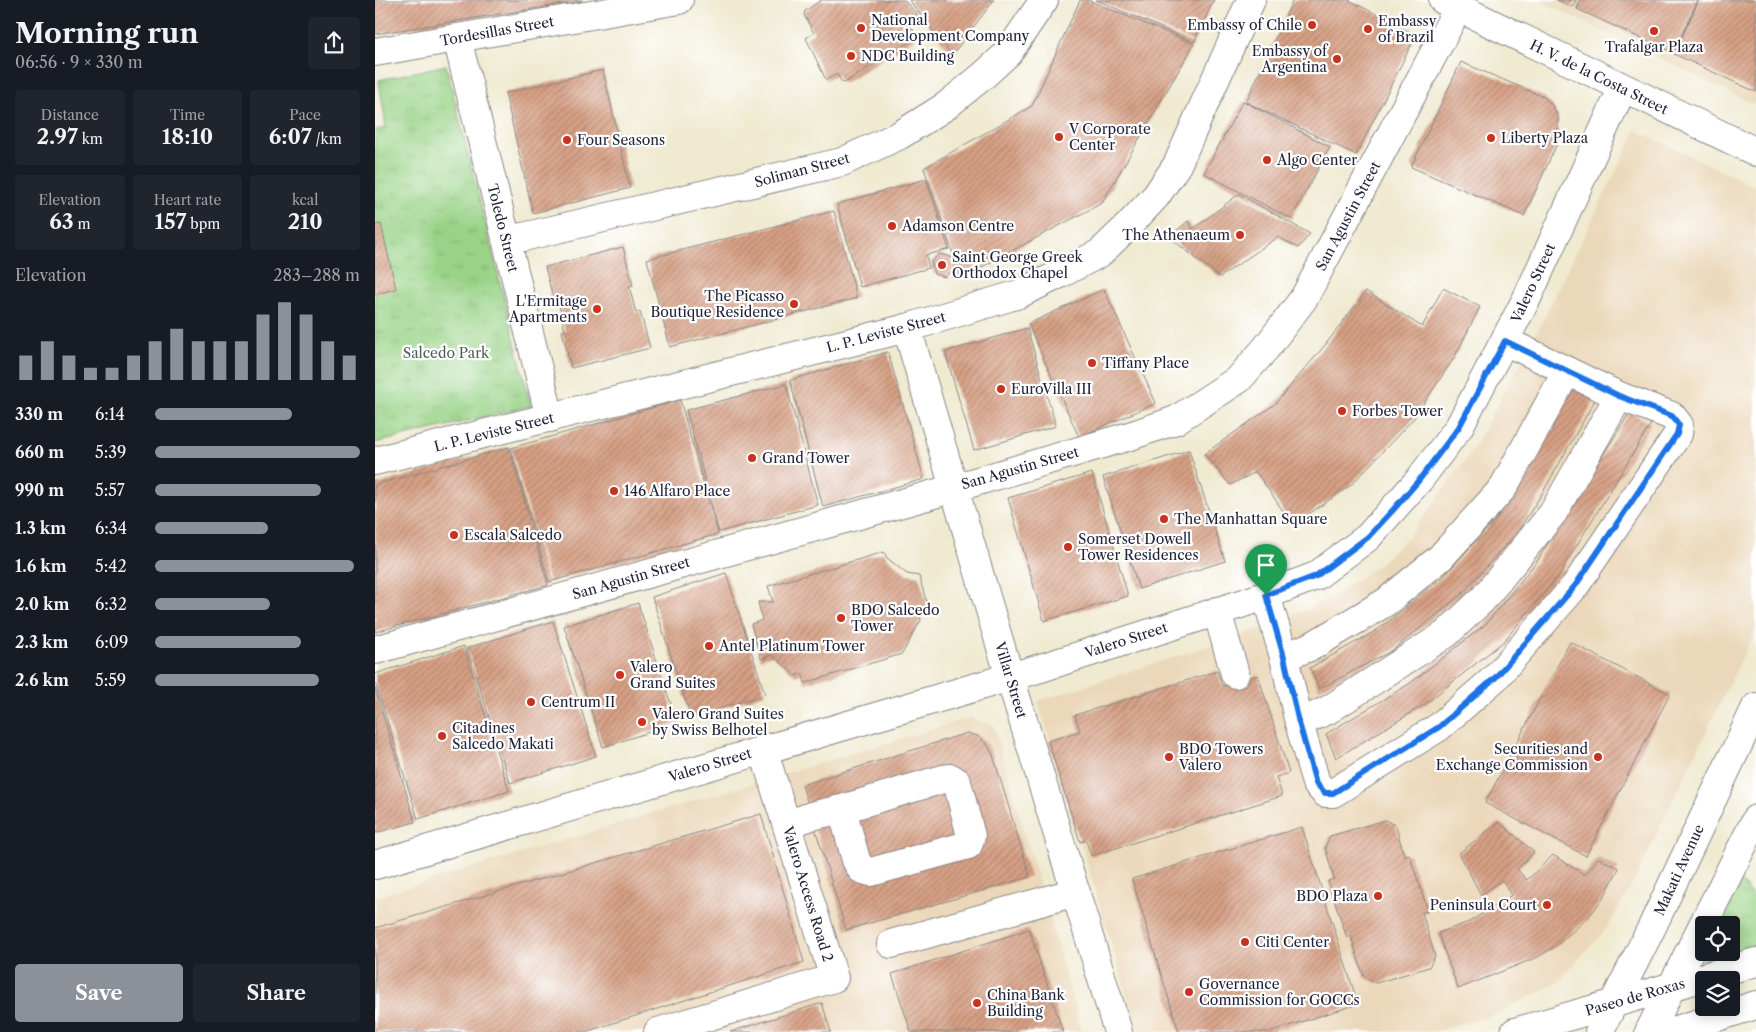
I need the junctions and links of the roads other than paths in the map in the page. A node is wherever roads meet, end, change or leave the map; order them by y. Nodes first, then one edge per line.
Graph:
1 (679, 0) edge
2 (1044, 0) edge
3 (1251, 0) edge
4 (1450, 4) edge
5 (457, 38) junction
6 (375, 52) edge
7 (1623, 89) junction
8 (1756, 152) edge
9 (506, 239) junction
10 (907, 328) junction
11 (1505, 341) junction
12 (1567, 371) junction
13 (1619, 396) junction
14 (550, 418) junction
15 (375, 461) edge
16 (955, 487) junction
17 (1266, 595) junction
18 (1217, 611) junction
19 (375, 650) edge
20 (1284, 657) junction
21 (1235, 674) dead end
22 (1011, 677) junction
23 (1756, 707) edge
24 (1299, 723) junction
25 (763, 750) junction
26 (842, 809) junction
27 (787, 825) junction
28 (1755, 830) edge
29 (375, 865) edge
30 (1076, 892) junction
31 (891, 944) dead end
32 (1756, 962) edge
33 (1672, 986) junction
34 (1614, 1003) junction
35 (1756, 1005) edge
36 (658, 1032) edge
37 (1118, 1032) edge
38 (1515, 1032) edge
39 (1599, 1032) edge
40 (1649, 1032) edge
41 (1670, 1032) edge

1 - 5 street, Tordesillas Street
2 - 9 street, Soliman Street
3 - 10 street, L. P. Leviste Street
4 - 7 street, H. V. de la Costa Street
4 - 16 street, San Agustin Street
5 - 6 street, Tordesillas Street
5 - 9 street, Toledo Street
7 - 8 street, H. V. de la Costa Street
7 - 11 street, Valero Street
9 - 14 street, Toledo Street
10 - 14 street, L. P. Leviste Street
10 - 16 street, Villar Street
11 - 12 street
11 - 17 street, Valero Street
12 - 13 street
12 - 20 street
13 - 24 street
13 - 24 street
14 - 15 street, L. P. Leviste Street
16 - 19 street, San Agustin Street
16 - 22 street, Villar Street
17 - 18 street, Valero Street
17 - 20 street
18 - 21 street
18 - 22 street, Valero Street
20 - 24 street
22 - 25 street, Valero Street
22 - 30 street, Villar Street
23 - 34 street, Makati Avenue
25 - 27 street, Valero Access Road 2
25 - 29 street, Valero Street
26 - 26 street
26 - 27 street
27 - 36 street, Valero Access Road 2
28 - 33 street
30 - 31 street
30 - 37 street, Villar Street
32 - 33 street, Paseo de Roxas
33 - 34 street, Paseo de Roxas
33 - 40 street
34 - 38 street, Paseo de Roxas
34 - 39 street, Makati Avenue
35 - 41 street

